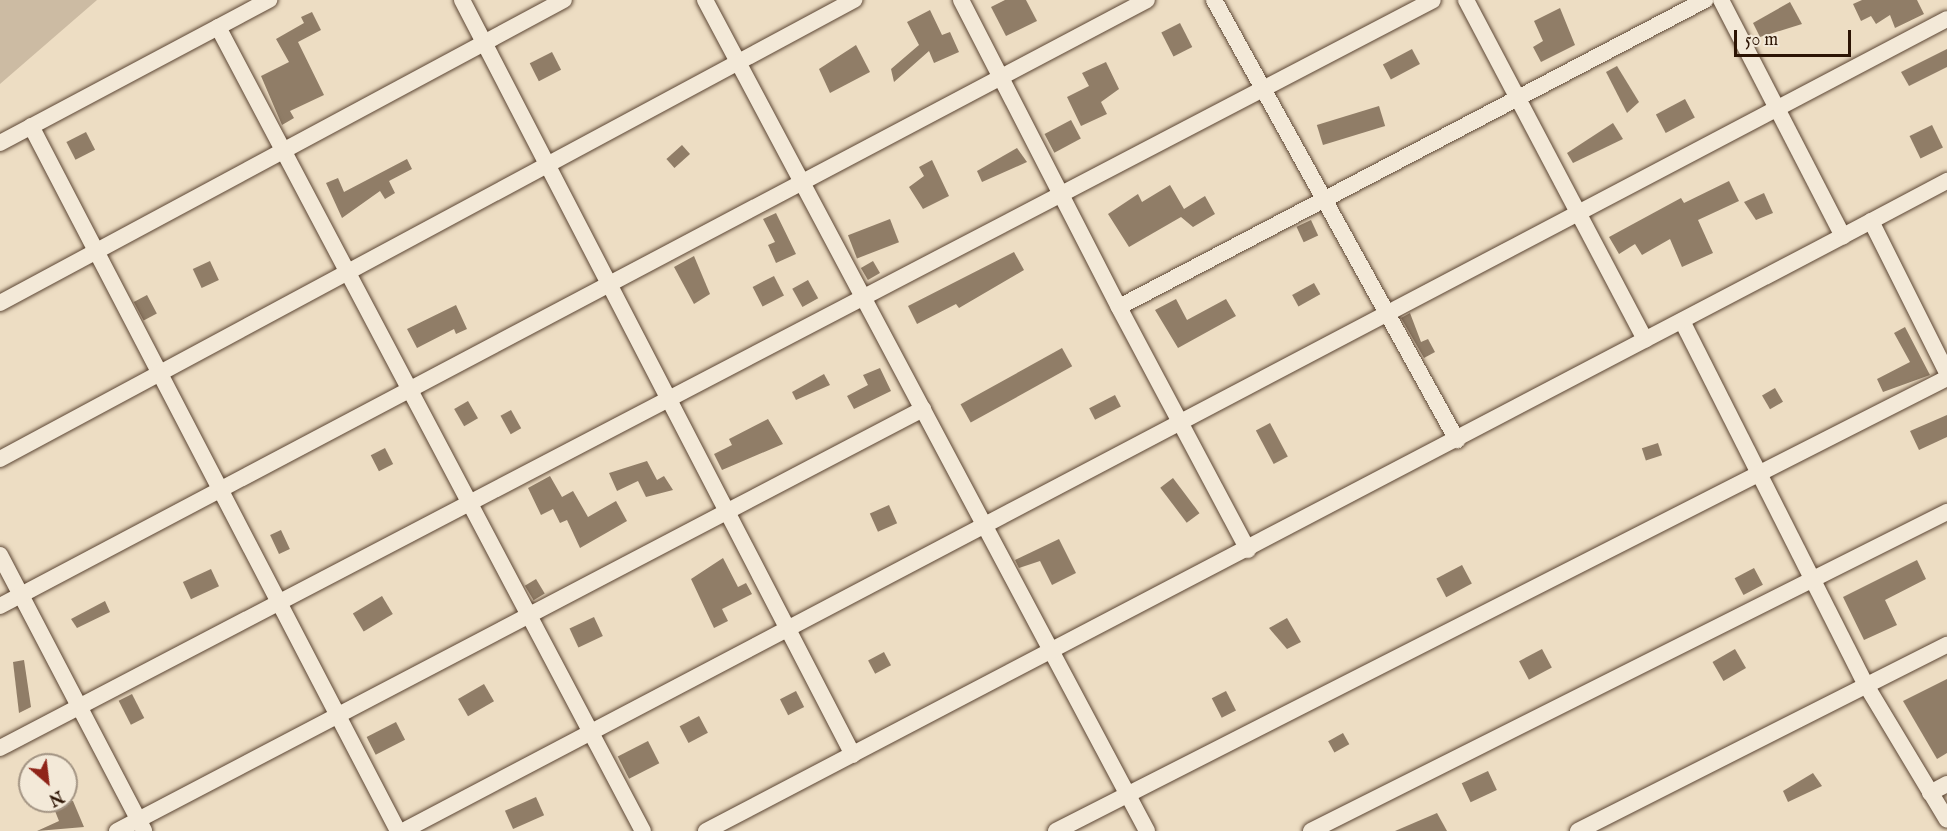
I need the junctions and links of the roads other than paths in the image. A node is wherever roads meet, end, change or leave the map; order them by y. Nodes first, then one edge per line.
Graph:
1 (269, 0) edge
2 (462, 0) edge
3 (564, 0) edge
4 (705, 0) edge
5 (854, 0) edge
6 (961, 0) edge
7 (1147, 0) edge
8 (1214, 0) edge
9 (1433, 0) edge
10 (1466, 0) edge
11 (1705, 0) edge
12 (1721, 0) edge
13 (1947, 19) edge
14 (218, 27) junction
15 (484, 43) junction
16 (738, 62) junction
17 (1003, 78) junction
18 (1261, 90) junction
19 (1518, 98) junction
20 (1776, 107) junction
21 (31, 126) junction
22 (0, 143) edge
23 (285, 150) junction
24 (547, 165) junction
25 (1947, 181) edge
26 (802, 187) junction
27 (1062, 194) junction
28 (1323, 200) junction
29 (1578, 213) junction
30 (1871, 221) junction
31 (1843, 236) junction
32 (97, 251) junction
33 (348, 272) junction
34 (610, 287) junction
35 (864, 300) junction
36 (0, 303) edge
37 (1119, 307) junction
38 (1386, 315) junction
39 (1682, 321) junction
40 (1645, 340) junction
41 (159, 373) junction
42 (1947, 373) edge
43 (1947, 378) edge
44 (411, 390) junction
45 (670, 400) junction
46 (923, 409) junction
47 (1182, 425) junction
48 (1456, 440) junction
49 (0, 459) edge
50 (1760, 475) junction
51 (222, 490) junction
52 (471, 503) junction
53 (726, 512) junction
54 (1947, 512) edge
55 (987, 526) junction
56 (1248, 550) junction
57 (0, 555) edge
58 (1812, 580) junction
59 (21, 595) junction
60 (280, 603) junction
61 (0, 606) edge
62 (530, 614) junction
63 (788, 631) junction
64 (1947, 645) edge
65 (1054, 651) junction
66 (1866, 685) junction
67 (81, 706) junction
68 (338, 714) junction
69 (592, 732) junction
70 (0, 748) edge
71 (853, 755) junction
72 (1947, 784) edge
73 (1930, 792) junction
74 (1128, 794) junction
75 (1947, 820) edge
76 (141, 825) edge
77 (117, 831) edge
78 (398, 831) edge
79 (403, 831) edge
80 (643, 831) edge
81 (706, 831) edge
82 (1056, 831) edge
83 (1147, 831) edge
84 (1311, 831) edge
85 (1578, 831) edge

1 - 14 street
2 - 15 street
3 - 15 street
4 - 16 street
5 - 16 street
6 - 17 street
7 - 17 street
8 - 18 street
9 - 18 street
10 - 19 street
11 - 19 street
12 - 20 street
13 - 20 street
14 - 21 street
14 - 23 street
15 - 23 street
15 - 24 street
16 - 24 street
16 - 26 street
17 - 26 street
17 - 27 street
18 - 27 street
18 - 28 street
19 - 28 street
19 - 29 street
20 - 29 street
20 - 31 street
21 - 22 street
21 - 32 street
23 - 32 street
23 - 33 street
24 - 33 street
24 - 34 street
25 - 30 street
26 - 34 street
26 - 35 street
27 - 35 street
27 - 37 street
28 - 37 street
28 - 38 street
29 - 38 street
29 - 40 street
30 - 31 street
30 - 42 street
31 - 39 street
32 - 36 street
32 - 41 street
33 - 41 street
33 - 44 street
34 - 44 street
34 - 45 street
35 - 45 street
35 - 46 street
37 - 47 street
38 - 47 street
38 - 48 street
39 - 40 street
39 - 50 street
40 - 48 street
41 - 49 street
41 - 51 street
43 - 50 street
44 - 51 street
44 - 52 street
45 - 52 street
45 - 53 street
46 - 53 street
46 - 55 street
47 - 55 street
47 - 56 street
48 - 56 street
50 - 58 street
50 - 74 street
51 - 59 street
51 - 60 street
52 - 60 street
52 - 62 street
53 - 62 street
53 - 63 street
54 - 58 street
55 - 63 street
55 - 65 street
56 - 65 street
57 - 59 street
58 - 66 street
58 - 84 street
59 - 61 street
59 - 67 street
60 - 67 street
60 - 68 street
62 - 68 street
62 - 69 street
63 - 69 street
63 - 71 street
64 - 66 street
65 - 71 street
65 - 74 street
66 - 73 street
66 - 85 street
67 - 70 street
67 - 76 street
68 - 76 street
68 - 78 street
69 - 79 street
69 - 80 street
71 - 81 street
72 - 73 street
73 - 75 street
74 - 82 street
74 - 83 street
76 - 77 street

